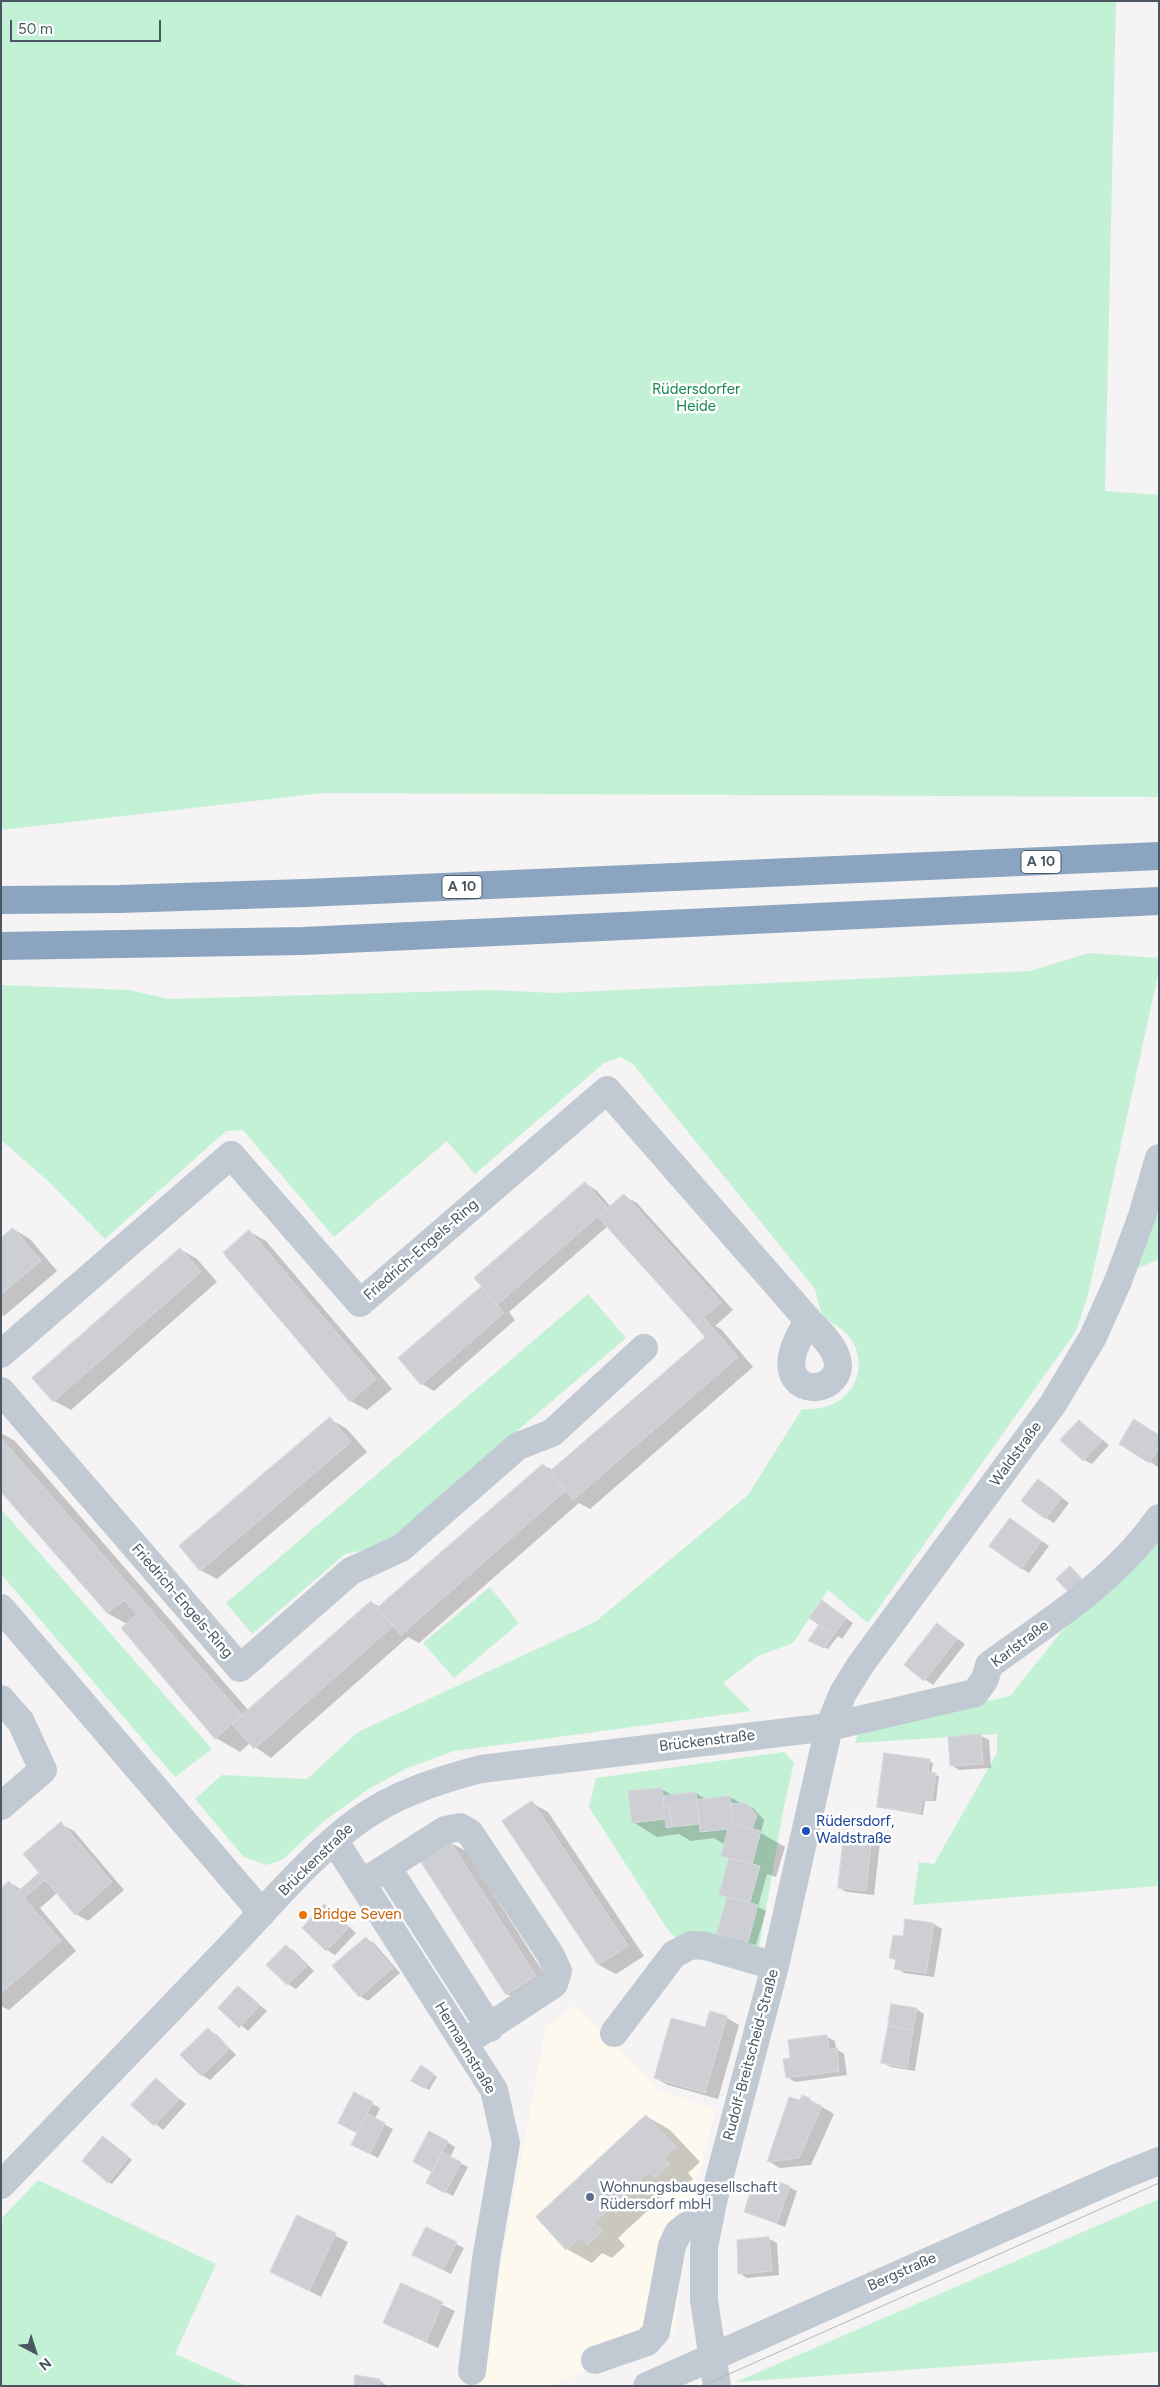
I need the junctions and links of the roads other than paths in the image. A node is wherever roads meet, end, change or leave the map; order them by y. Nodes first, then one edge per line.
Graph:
1 (1159, 856) edge
2 (1, 900) edge
3 (1159, 901) edge
4 (1, 946) edge
5 (1159, 1158) edge
6 (808, 1320) dead end
7 (644, 1348) dead end
8 (1, 1354) edge
9 (1, 1391) edge
10 (1159, 1518) edge
11 (1, 1608) edge
12 (1, 1698) edge
13 (829, 1727) junction
14 (1, 1806) edge
15 (334, 1840) junction
16 (387, 1867) junction
17 (362, 1883) junction
18 (262, 1913) junction
19 (775, 1966) junction
20 (490, 2028) junction
21 (614, 2033) dead end
22 (464, 2043) junction
23 (1159, 2161) edge
24 (1, 2185) edge
25 (707, 2229) junction
26 (714, 2355) junction
27 (595, 2360) dead end
28 (472, 2371) dead end
29 (647, 2386) edge
30 (717, 2386) edge

1 - 2 highway, A 10
3 - 4 highway
5 - 13 street, Waldstraße
6 - 8 street, Friedrich-Engels-Ring
7 - 9 street, Friedrich-Engels-Ring
10 - 13 street, Karlstraße
11 - 18 street
12 - 14 street
13 - 15 street, Brückenstraße
13 - 19 street, Rudolf-Breitscheid-Straße
15 - 17 street, Hermannstraße
15 - 18 street, Brückenstraße
16 - 17 street
16 - 20 street
16 - 20 street
17 - 22 street, Hermannstraße
18 - 24 street, Brückenstraße
19 - 21 street
19 - 25 street, Rudolf-Breitscheid-Straße
20 - 22 street
22 - 28 street, Hermannstraße
23 - 26 street, Bergstraße
25 - 26 street, Rudolf-Breitscheid-Straße
25 - 27 street
26 - 29 street, Bergstraße
26 - 30 street, Rudolf-Breitscheid-Straße

